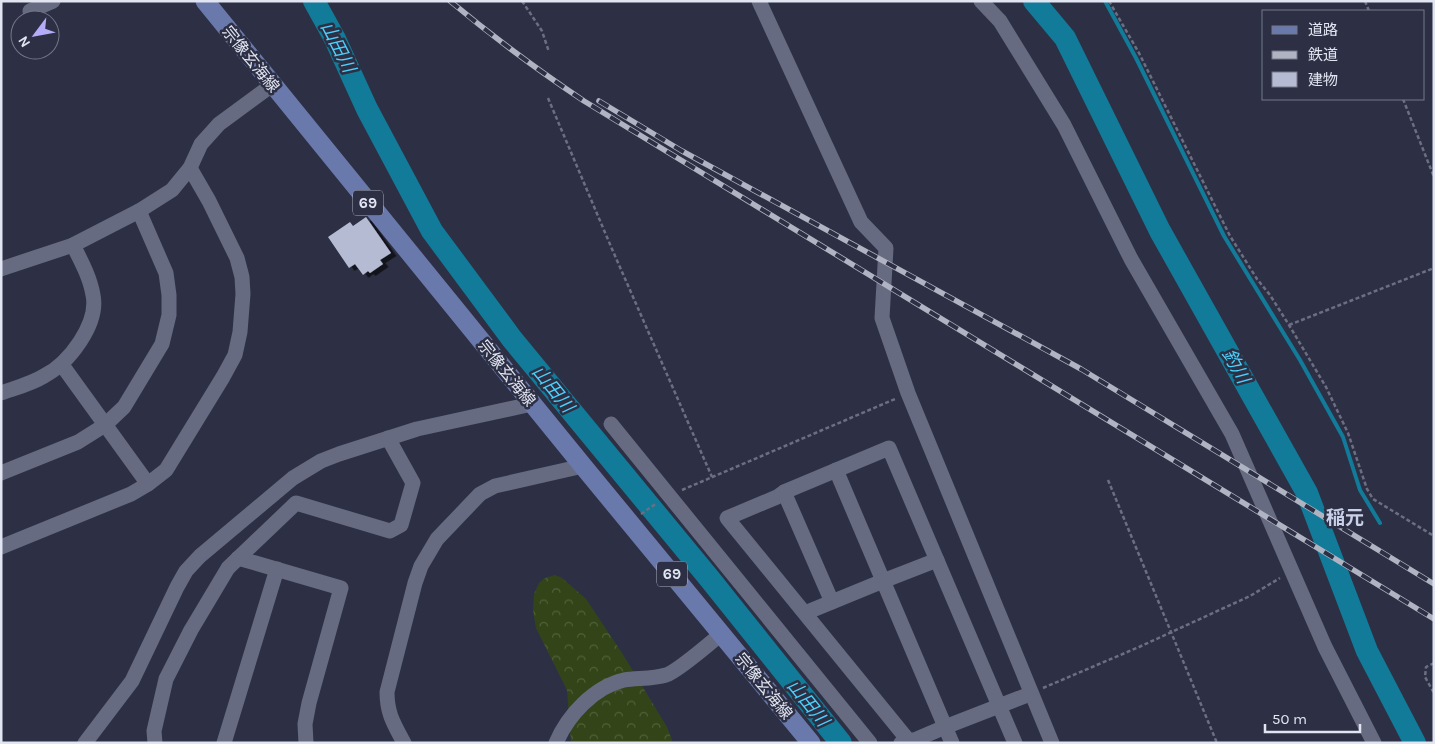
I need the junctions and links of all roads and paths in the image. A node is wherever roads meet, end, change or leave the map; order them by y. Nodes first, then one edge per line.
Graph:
1 (53, 1) edge
2 (205, 1) edge
3 (522, 1) edge
4 (759, 1) edge
5 (981, 1) edge
6 (1109, 1) edge
7 (32, 10) edge
8 (549, 52) dead end
9 (272, 85) junction
10 (548, 98) dead end
11 (1403, 100) edge
12 (190, 168) junction
13 (1434, 178) edge
14 (139, 211) junction
15 (73, 245) junction
16 (1434, 268) edge
17 (1, 269) edge
18 (1289, 325) junction
19 (62, 365) junction
20 (2, 389) edge
21 (908, 393) junction
22 (532, 404) junction
23 (611, 424) dead end
24 (105, 425) junction
25 (388, 438) junction
26 (582, 466) junction
27 (836, 470) junction
28 (1, 473) edge
29 (712, 477) junction
30 (1108, 480) dead end
31 (148, 484) junction
32 (784, 492) junction
33 (669, 496) junction
34 (630, 522) junction
35 (1434, 536) edge
36 (1, 547) edge
37 (238, 558) junction
38 (938, 560) junction
39 (276, 569) junction
40 (1292, 570) junction
41 (883, 581) junction
42 (832, 602) junction
43 (805, 614) junction
44 (1171, 632) junction
45 (721, 634) junction
46 (1434, 663) edge
47 (1434, 693) edge
48 (1030, 694) junction
49 (999, 706) junction
50 (945, 726) junction
51 (905, 742) edge
52 (85, 743) edge
53 (155, 743) edge
54 (224, 743) edge
55 (306, 743) edge
56 (404, 743) edge
57 (556, 743) edge
58 (811, 743) edge
59 (870, 743) edge
60 (952, 743) edge
61 (1015, 743) edge
62 (1052, 743) edge
63 (1217, 743) edge
64 (1374, 743) edge

1 - 7 street
2 - 9 main road, 宗像玄海線 / 69
3 - 8 path
4 - 21 street
5 - 40 street
6 - 18 path
9 - 12 street
9 - 22 main road, 宗像玄海線 / 69
10 - 29 path
11 - 13 path
12 - 14 street
12 - 31 street
14 - 15 street
14 - 24 street
15 - 17 street
15 - 19 street
16 - 18 path
18 - 35 path
19 - 20 street
19 - 24 street
21 - 29 path
21 - 48 street
22 - 25 street
22 - 26 main road, 宗像玄海線 / 69
23 - 33 street
24 - 28 street
24 - 31 street
25 - 37 street
25 - 52 street
26 - 34 main road, 宗像玄海線 / 69
26 - 56 street
27 - 32 street
27 - 38 street
27 - 41 street
29 - 33 path
30 - 44 path
31 - 36 street
32 - 42 street
32 - 43 street
33 - 34 path
33 - 59 street
34 - 45 main road, 宗像玄海線 / 69
37 - 39 street
37 - 53 street
38 - 41 street
38 - 49 street
39 - 54 street
39 - 55 street
40 - 44 path
40 - 64 street
41 - 42 street
41 - 50 street
42 - 43 street
43 - 51 street
44 - 48 path
44 - 63 path
45 - 57 street
45 - 58 main road, 宗像玄海線 / 69
46 - 47 path
48 - 49 street
48 - 62 street
49 - 50 street
49 - 61 street
50 - 51 street
50 - 60 street

